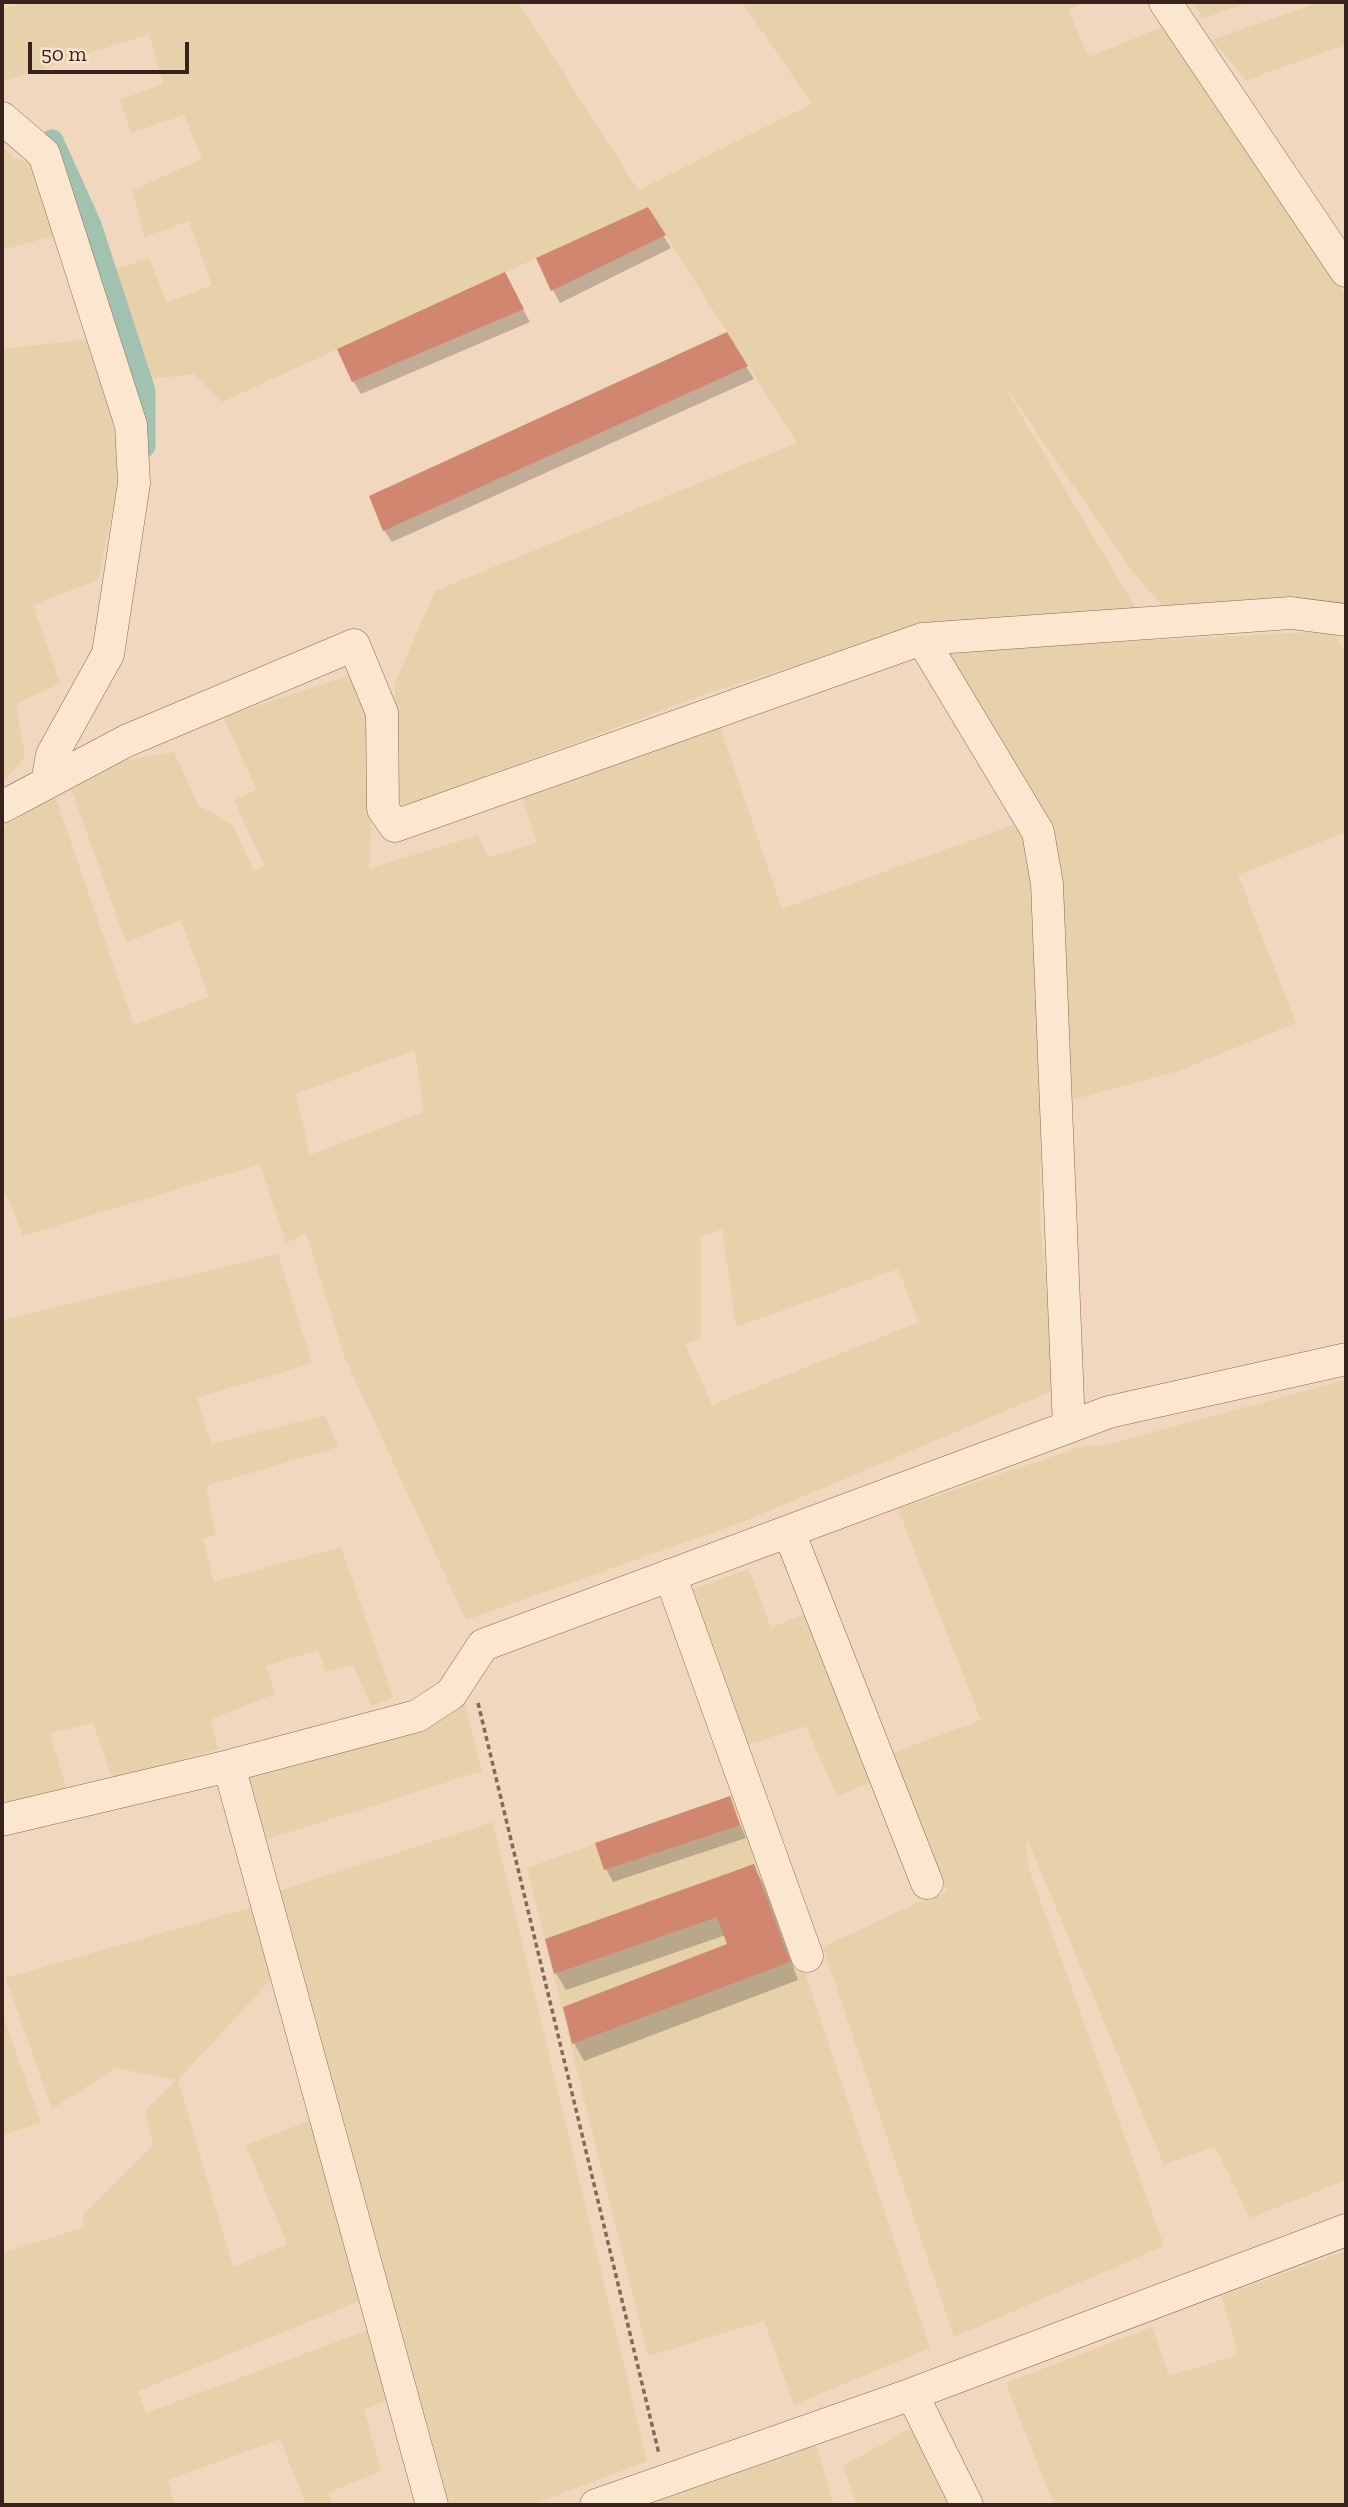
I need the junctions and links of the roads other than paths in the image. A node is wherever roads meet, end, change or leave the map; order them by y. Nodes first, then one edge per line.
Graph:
1 (1165, 2) edge
2 (2, 118) edge
3 (1346, 271) edge
4 (1346, 620) edge
5 (922, 639) junction
6 (47, 782) junction
7 (2, 807) edge
8 (1346, 1359) edge
9 (1069, 1427) junction
10 (789, 1532) junction
11 (670, 1575) junction
12 (229, 1766) junction
13 (2, 1820) edge
14 (927, 1883) dead end
15 (807, 1956) dead end
16 (1346, 2230) edge
17 (912, 2394) junction
18 (432, 2505) edge
19 (596, 2505) edge
20 (967, 2505) edge

1 - 3 street
2 - 6 street
4 - 5 street
5 - 6 street
5 - 9 street
6 - 7 street
8 - 9 street
9 - 10 street
10 - 11 street
10 - 14 street
11 - 12 street
11 - 15 street
12 - 13 street
12 - 18 street
16 - 17 street
17 - 19 street
17 - 20 street

